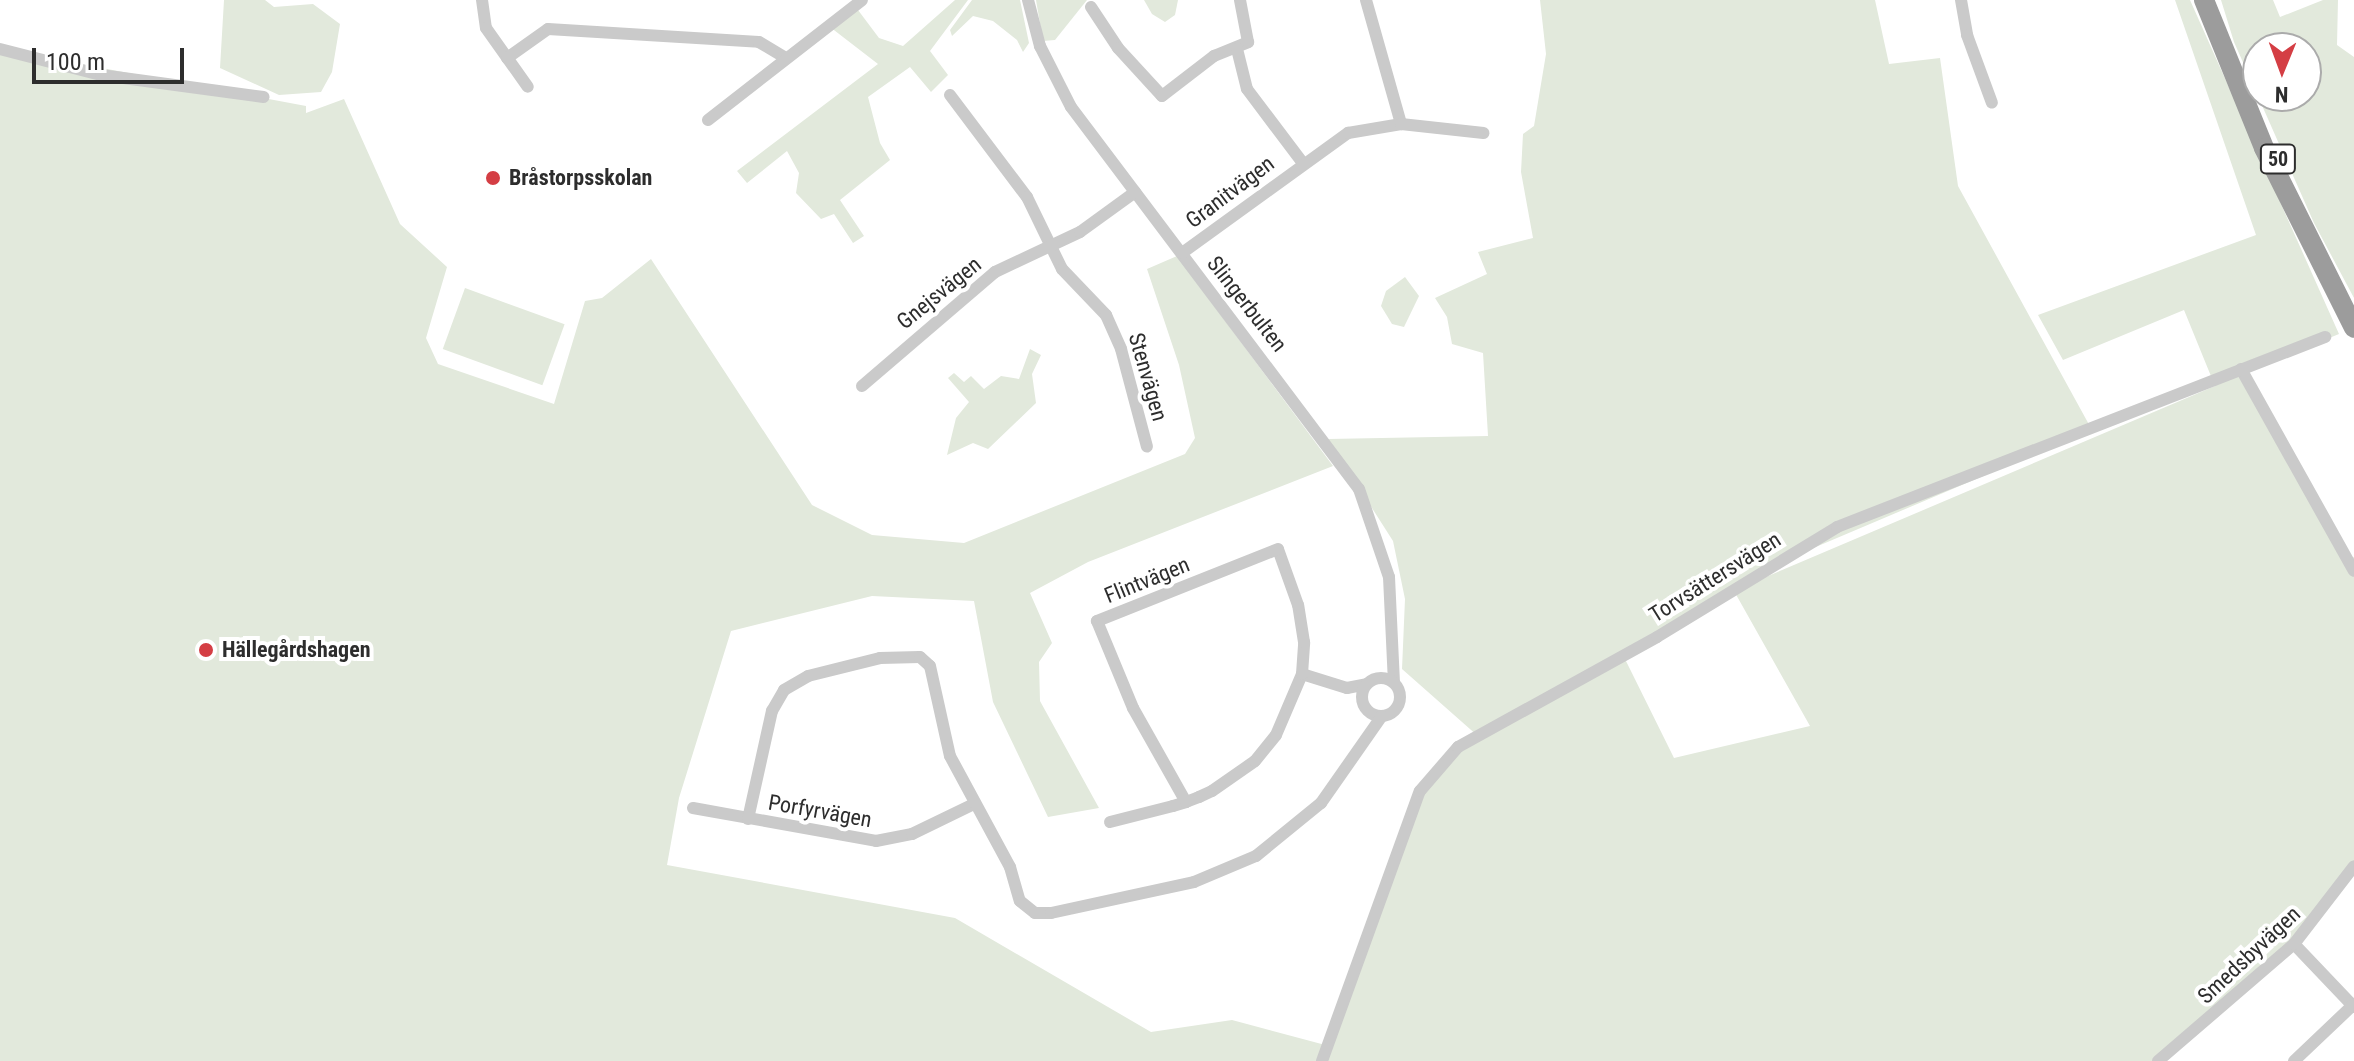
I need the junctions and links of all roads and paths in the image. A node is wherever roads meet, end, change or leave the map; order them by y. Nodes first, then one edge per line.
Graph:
1 (482, 0) edge
2 (862, 0) edge
3 (1028, 0) edge
4 (1240, 0) edge
5 (1362, 0) edge
6 (1961, 0) edge
7 (2204, 0) edge
8 (2211, 0) edge
9 (847, 4) edge
10 (1091, 7) dead end
11 (0, 49) edge
12 (1237, 49) junction
13 (507, 58) junction
14 (786, 58) junction
15 (528, 87) dead end
16 (950, 95) dead end
17 (264, 97) dead end
18 (1992, 103) dead end
19 (708, 120) dead end
20 (1401, 124) junction
21 (1484, 133) dead end
22 (1302, 162) junction
23 (1135, 192) junction
24 (1050, 245) junction
25 (1182, 253) junction
26 (2354, 313) edge
27 (2354, 328) edge
28 (2325, 337) dead end
29 (2241, 369) junction
30 (862, 386) dead end
31 (1147, 447) dead end
32 (2354, 571) edge
33 (1390, 648) junction
34 (1302, 674) junction
35 (1372, 681) junction
36 (1394, 683) junction
37 (1347, 688) junction
38 (1365, 706) junction
39 (1382, 716) junction
40 (1364, 738) junction
41 (1186, 802) junction
42 (974, 804) junction
43 (693, 808) dead end
44 (748, 819) junction
45 (1110, 822) dead end
46 (2354, 866) edge
47 (2294, 944) junction
48 (2353, 1005) edge
49 (1322, 1061) edge
50 (2158, 1061) edge
51 (2294, 1061) edge

1 - 13 street
2 - 9 street
3 - 23 street, Slingerbulten
4 - 12 street
5 - 20 street
6 - 18 street
7 - 27 highway, 50
8 - 26 highway, 50
9 - 14 street
10 - 12 street
11 - 17 street
12 - 22 street, Granitvägen
13 - 14 street
13 - 15 street
14 - 19 street
16 - 24 street
20 - 21 street, Granitvägen
20 - 22 street, Granitvägen
22 - 25 street, Granitvägen
23 - 24 street, Gnejsvägen
23 - 25 street, Slingerbulten
24 - 30 street, Gnejsvägen
24 - 31 street, Stenvägen
25 - 33 street, Slingerbulten
28 - 29 street, Torvsättersvägen
29 - 32 street
29 - 49 street, Torvsättersvägen
33 - 35 street, Slingerbulten
33 - 36 street, Slingerbulten
34 - 37 street
34 - 41 street, Flintvägen
34 - 41 street, Flintvägen
35 - 36 street
35 - 37 street
35 - 38 street
36 - 39 street
37 - 38 street
38 - 39 street
38 - 40 street
39 - 40 street
40 - 42 street, Porfyrvägen
41 - 45 street, Flintvägen
42 - 44 street, Porfyrvägen
42 - 44 street, Porfyrvägen
43 - 44 street, Porfyrvägen
46 - 47 street, Smedsbyvägen
47 - 48 street
47 - 50 street, Smedsbyvägen
48 - 51 street

